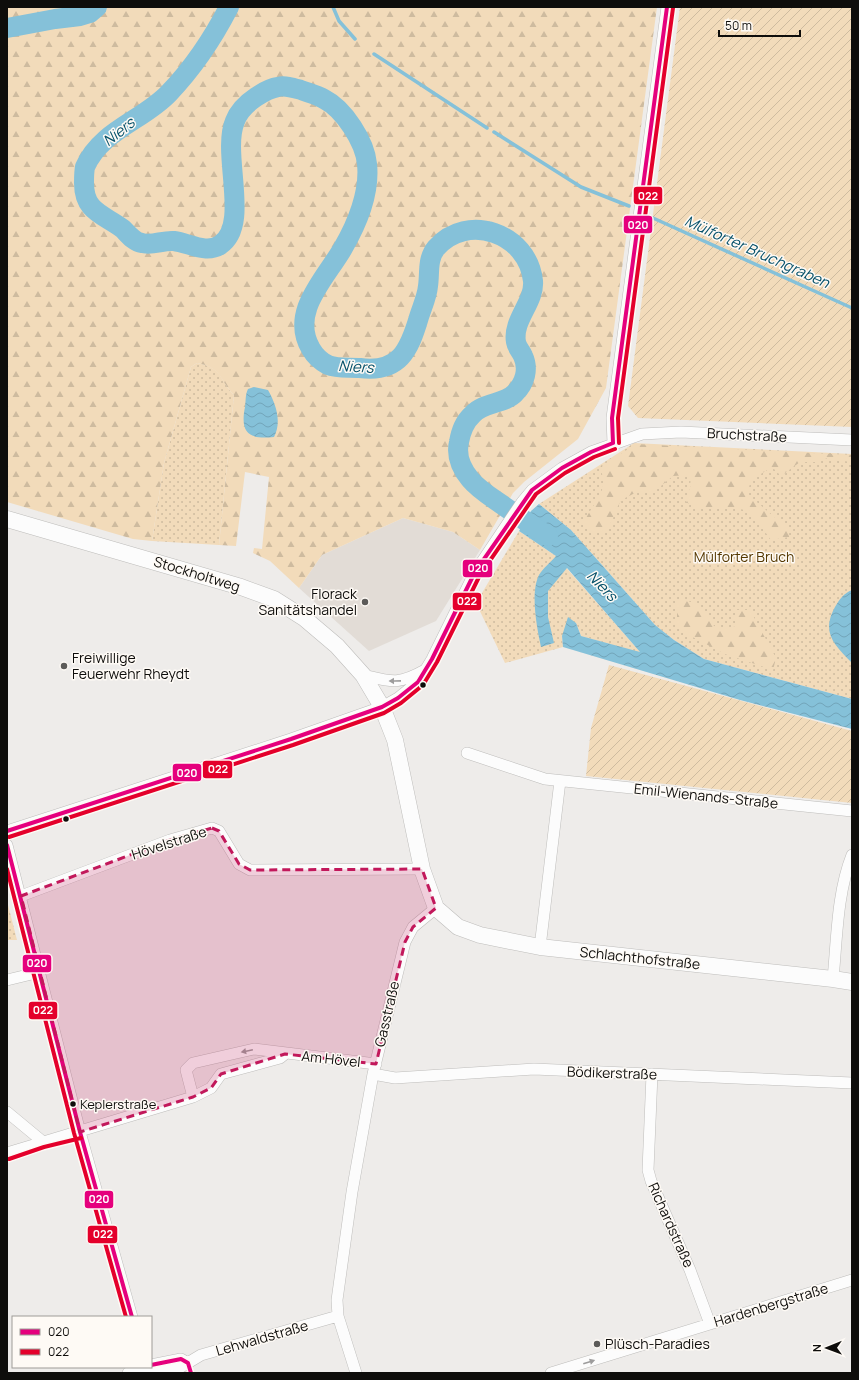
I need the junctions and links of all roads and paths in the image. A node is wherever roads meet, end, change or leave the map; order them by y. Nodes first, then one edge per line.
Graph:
1 (667, 7) edge
2 (852, 440) edge
3 (613, 443) junction
4 (7, 519) edge
5 (426, 670) junction
6 (363, 675) junction
7 (382, 707) junction
8 (467, 753) dead end
9 (560, 781) junction
10 (852, 811) edge
11 (7, 831) edge
12 (7, 845) edge
13 (852, 855) edge
14 (422, 869) junction
15 (21, 896) junction
16 (436, 908) junction
17 (540, 948) junction
18 (40, 972) junction
19 (833, 979) junction
20 (7, 980) edge
21 (852, 982) edge
22 (285, 1054) junction
23 (374, 1069) junction
24 (652, 1074) junction
25 (852, 1083) edge
26 (193, 1097) junction
27 (7, 1112) edge
28 (80, 1132) junction
29 (42, 1141) junction
30 (7, 1153) edge
31 (852, 1280) edge
32 (132, 1316) edge
33 (338, 1316) junction
34 (710, 1324) junction
35 (152, 1365) edge
36 (142, 1368) edge
37 (189, 1368) edge
38 (128, 1373) edge
39 (148, 1373) edge
40 (356, 1373) edge
41 (552, 1373) edge

1 - 3 street
2 - 3 street, Bruchstraße
3 - 5 street, Bruchstraße
4 - 6 main road, Stockholtweg
5 -> 6 street
5 - 7 street, Bruchstraße
6 - 7 main road
7 - 11 street, Bruchstraße
7 - 14 main road
8 - 9 street, Emil-Wienands-Straße
9 - 10 street, Emil-Wienands-Straße
9 - 17 street
12 - 15 street
13 - 19 street
14 - 15 street, Hövelstraße
14 - 16 main road
15 - 18 street
16 - 17 main road, Schlachthofstraße
16 - 23 street, Gasstraße
17 - 19 main road, Schlachthofstraße
18 - 20 street
18 - 28 street
19 - 21 main road, Schlachthofstraße
22 - 23 street, Am Hövel
22 - 26 street, Am Hövel
22 -> 26 street, Am Hövel
23 - 24 street, Bödikerstraße
23 - 33 street, Gasstraße
24 - 25 street, Bödikerstraße
24 - 34 street, Richardstraße
26 - 28 street, Am Hövel
27 - 29 street
28 - 29 street, Am Hövel
28 - 32 street
29 - 30 street, Am Hövel
31 - 34 street, Hardenbergstraße
33 - 37 street, Lehwaldstraße
33 - 40 street, Gasstraße
41 -> 34 street, Hardenbergstraße
35 - 37 street
36 - 38 street
37 - 39 street, Lehwaldstraße

